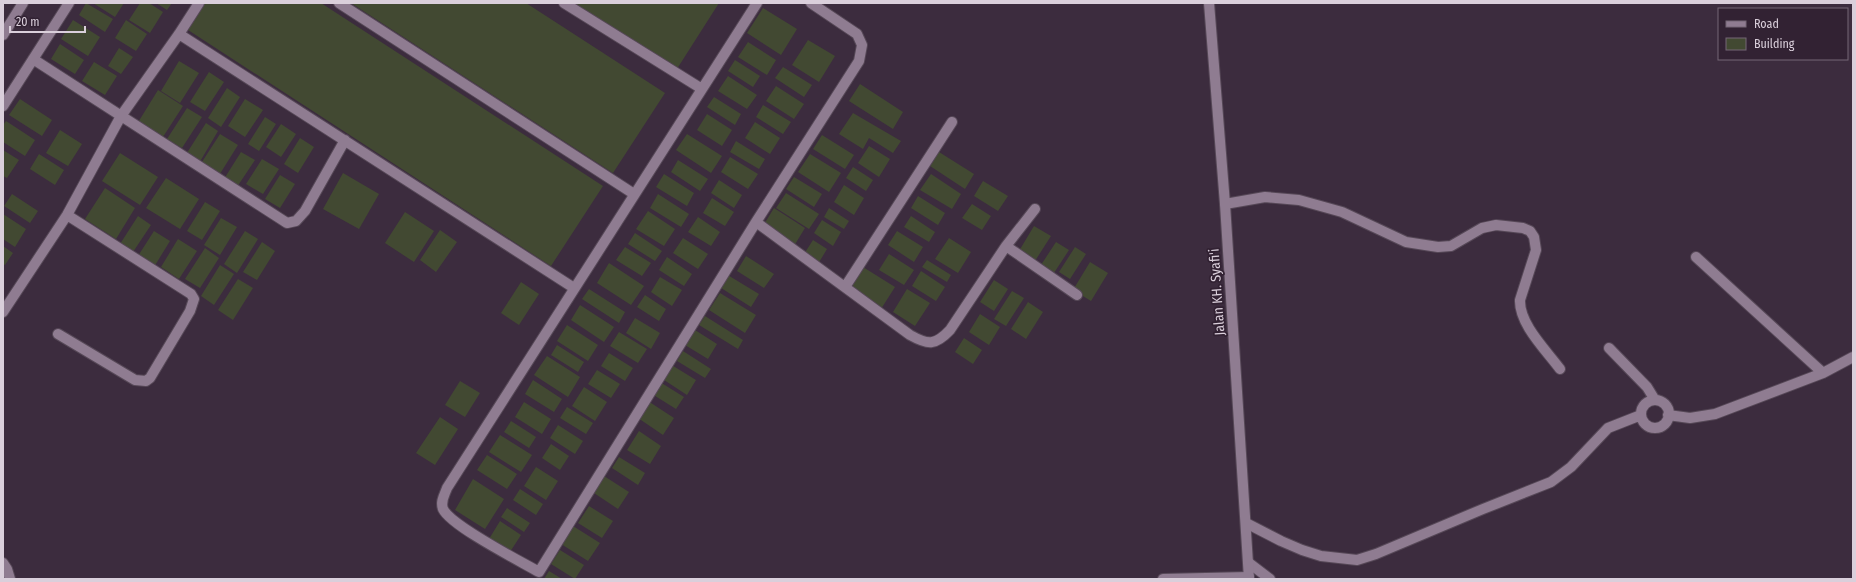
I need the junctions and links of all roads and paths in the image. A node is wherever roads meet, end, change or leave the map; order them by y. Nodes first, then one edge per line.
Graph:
1 (23, 3) edge
2 (69, 3) edge
3 (199, 3) edge
4 (339, 3) edge
5 (564, 3) edge
6 (757, 3) edge
7 (811, 3) edge
8 (1209, 3) edge
9 (179, 34) junction
10 (3, 35) edge
11 (33, 59) junction
12 (702, 90) junction
13 (3, 106) edge
14 (121, 116) junction
15 (952, 122) dead end
16 (345, 140) junction
17 (634, 194) junction
18 (1225, 204) junction
19 (1035, 209) dead end
20 (67, 215) junction
21 (756, 222) junction
22 (1006, 246) junction
23 (1696, 257) dead end
24 (845, 287) junction
25 (574, 288) junction
26 (1077, 295) dead end
27 (3, 312) edge
28 (58, 334) dead end
29 (1609, 348) dead end
30 (1853, 357) edge
31 (1560, 369) dead end
32 (1823, 373) junction
33 (1655, 400) junction
34 (1641, 415) junction
35 (1668, 415) junction
36 (1246, 523) junction
37 (3, 563) edge
38 (1249, 563) junction
39 (537, 575) edge
40 (1249, 578) edge
41 (10, 579) edge
42 (1163, 579) edge
43 (1270, 579) edge

1 - 10 street
2 - 11 street
3 - 9 street
4 - 17 street
5 - 12 street
6 - 12 street
7 - 21 street
8 - 18 street, Jalan KH. Syafi'i
9 - 14 street
9 - 16 street
11 - 13 street
11 - 14 street
12 - 17 street
14 - 16 street
14 - 20 street
15 - 24 street
16 - 25 street
17 - 25 street
18 - 31 street
18 - 36 street, Jalan KH. Syafi'i
19 - 22 street
20 - 27 street
20 - 28 street
21 - 24 street
21 - 39 street
22 - 24 street
22 - 26 street
23 - 32 street
25 - 39 street
29 - 33 street
30 - 32 street
32 - 35 street
33 - 34 street
33 - 35 street
34 - 35 street
34 - 36 street
36 - 38 street, Jalan KH. Syafi'i
37 - 41 street
38 - 40 street, Jalan KH. Syafi'i
38 - 43 street
40 - 42 street

